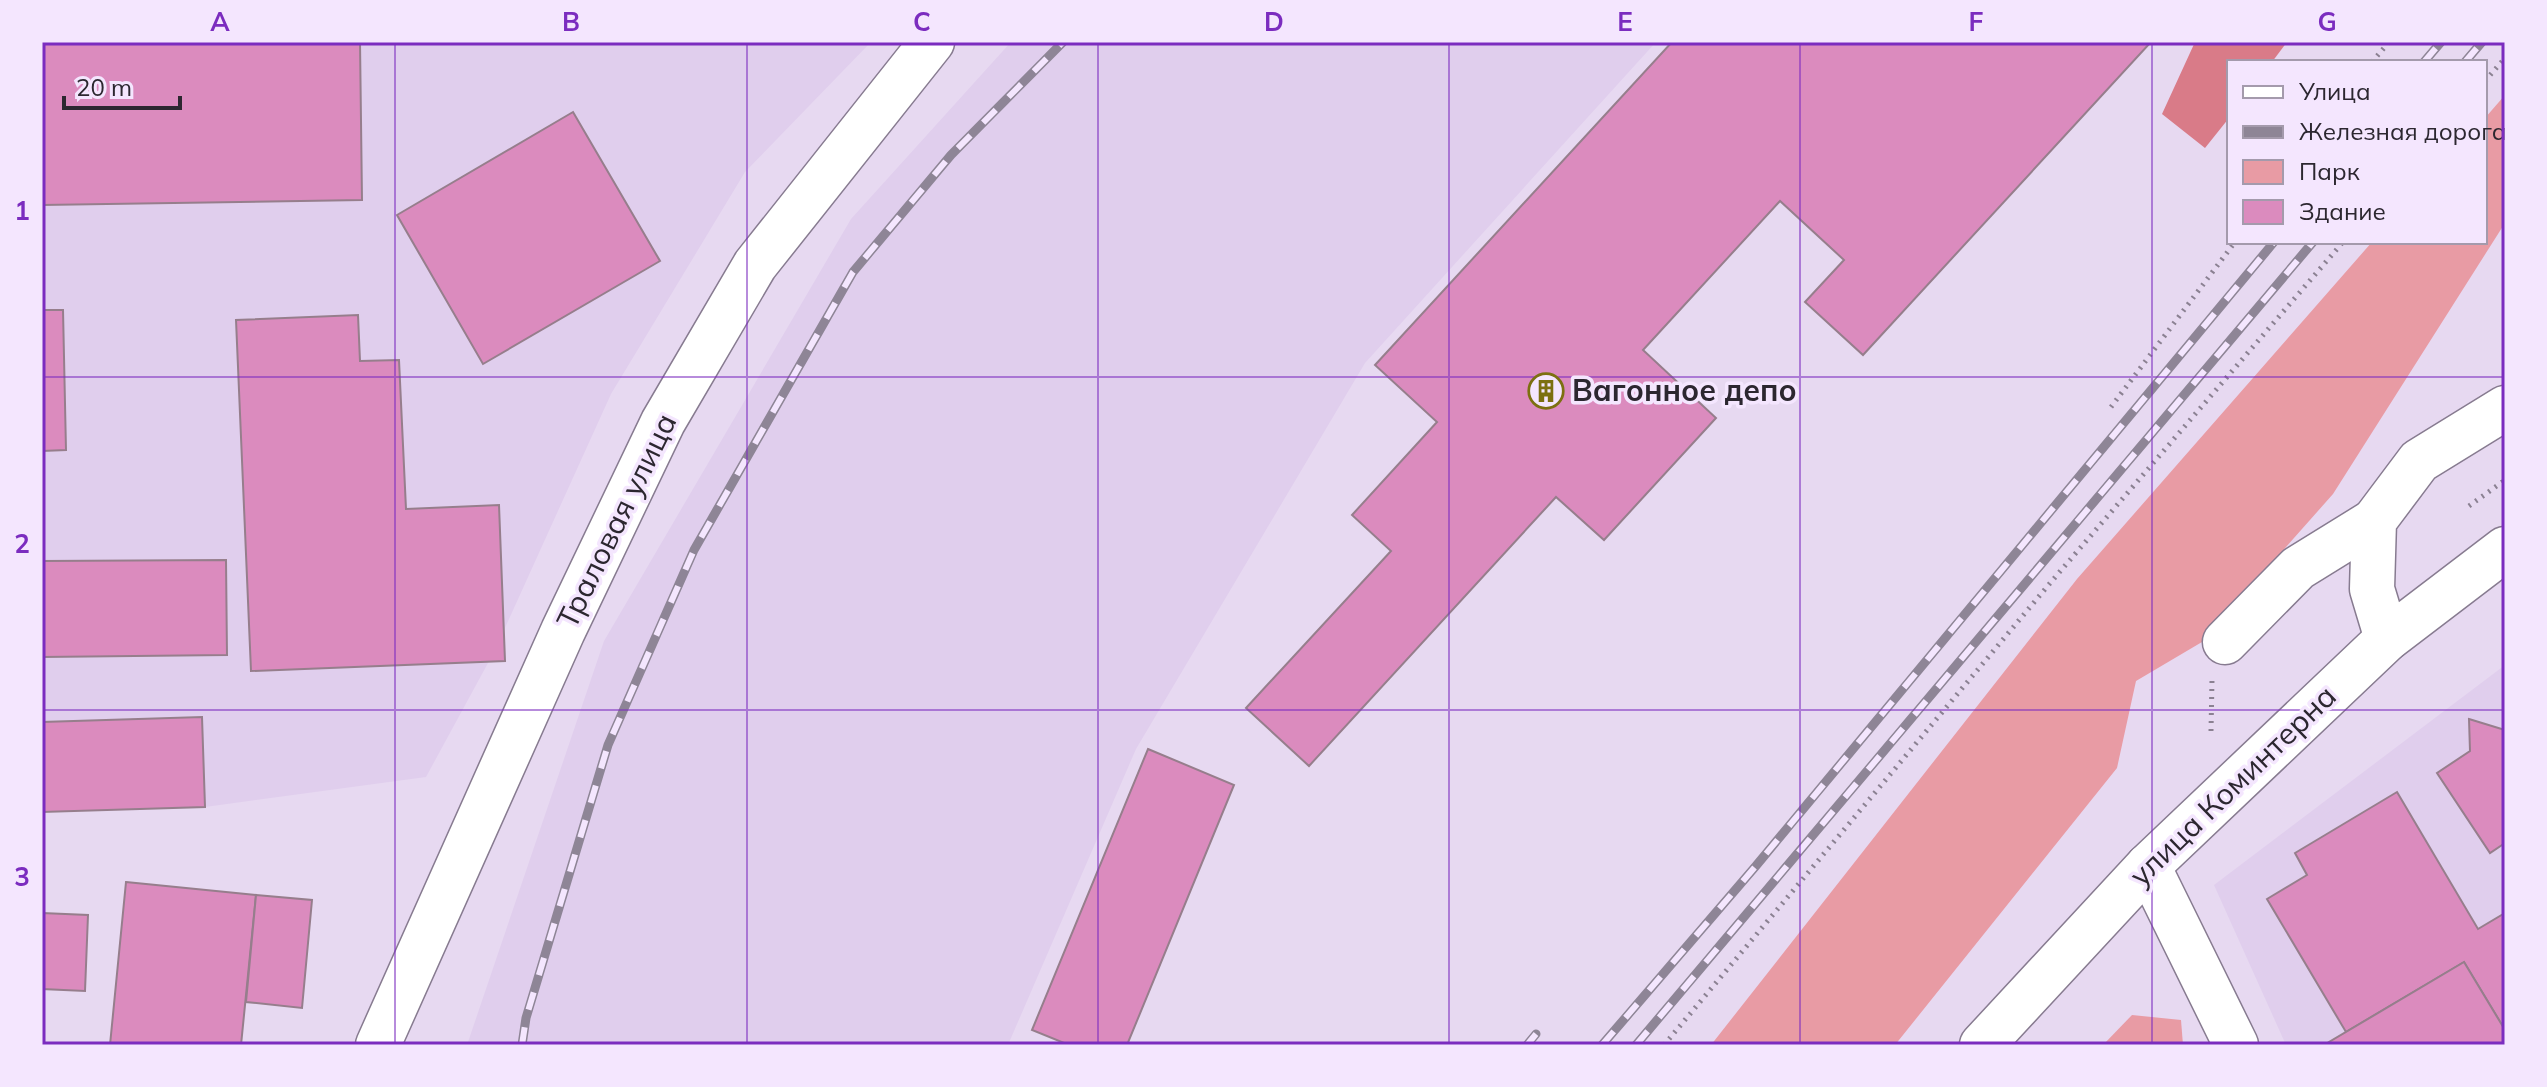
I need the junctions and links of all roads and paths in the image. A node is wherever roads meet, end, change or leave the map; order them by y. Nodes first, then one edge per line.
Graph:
1 (932, 42) edge
2 (2389, 42) edge
3 (2505, 58) edge
4 (2374, 60) edge
5 (2487, 79) edge
6 (2233, 244) edge
7 (2341, 244) edge
8 (2111, 407) dead end
9 (2505, 408) edge
10 (2505, 480) edge
11 (2469, 506) dead end
12 (2374, 521) junction
13 (2505, 549) edge
14 (2387, 639) junction
15 (2225, 642) joint
16 (2211, 731) dead end
17 (2148, 866) junction
18 (378, 1045) edge
19 (1664, 1045) edge
20 (1982, 1045) edge
21 (2236, 1045) edge

1 - 18 street, Траловая улица
2 - 4 path
3 - 5 path
6 - 8 path
7 - 19 path
9 - 12 street
10 - 11 path
12 - 14 street
12 - 15 street
13 - 14 street, улица Коминтерна
14 - 17 street, улица Коминтерна
15 - 16 path
17 - 20 street, улица Коминтерна
17 - 21 street

